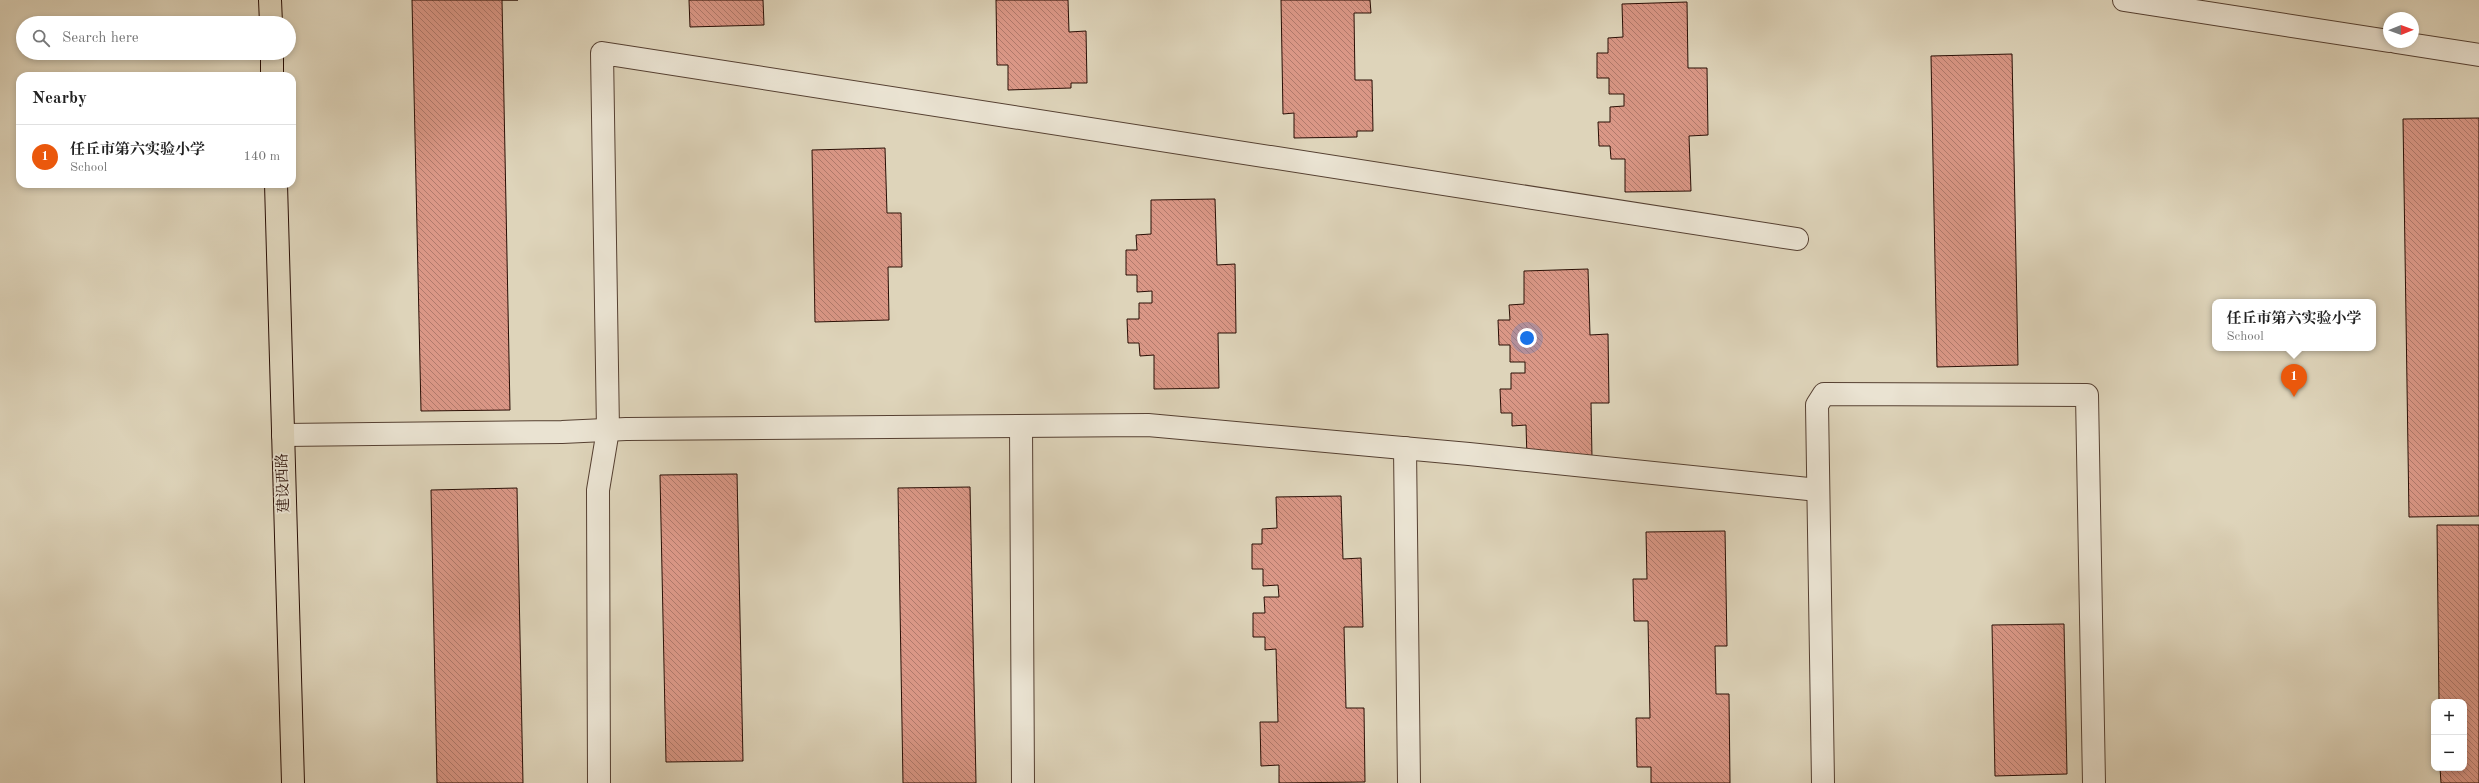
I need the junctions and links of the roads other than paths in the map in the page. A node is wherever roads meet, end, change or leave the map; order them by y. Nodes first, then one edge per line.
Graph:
1 (270, 0) edge
2 (2124, 0) edge
3 (271, 16) edge
4 (2383, 40) edge
5 (2419, 46) edge
6 (2479, 55) edge
7 (272, 60) edge
8 (272, 72) edge
9 (276, 188) edge
10 (1797, 238) dead end
11 (1021, 426) junction
12 (608, 430) junction
13 (283, 435) junction
14 (1405, 448) junction
15 (1818, 490) junction
16 (293, 783) edge
17 (599, 783) edge
18 (1023, 783) edge
19 (1409, 783) edge
20 (1823, 783) edge
21 (2094, 783) edge

1 - 3 main road
2 - 4 street
5 - 6 street
7 - 8 main road
9 - 13 main road, 建设西路
10 - 12 street
11 - 12 street
11 - 14 street
11 - 18 street
12 - 13 street
12 - 17 street
13 - 16 main road, 建设西路
14 - 15 street
14 - 19 street
15 - 20 street
15 - 21 street

